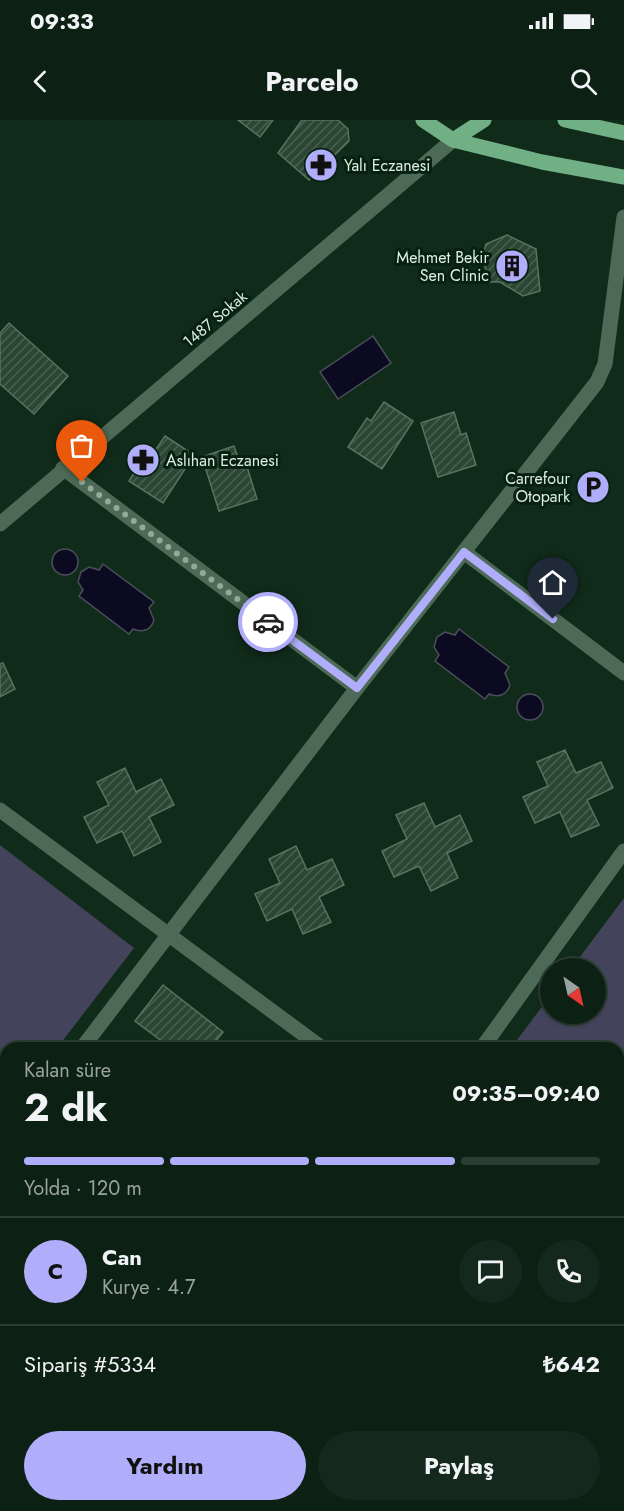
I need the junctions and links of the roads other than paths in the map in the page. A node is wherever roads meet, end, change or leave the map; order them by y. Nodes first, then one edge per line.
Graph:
1 (423, 120) edge
2 (484, 120) edge
3 (565, 120) edge
4 (624, 133) edge
5 (453, 140) junction
6 (624, 177) edge
7 (624, 217) edge
8 (63, 468) junction
9 (0, 524) edge
10 (464, 552) junction
11 (624, 673) edge
12 (357, 688) junction
13 (0, 810) edge
14 (624, 851) edge
15 (168, 934) junction
16 (87, 1042) edge
17 (314, 1042) edge
18 (486, 1042) edge

1 - 5 main road
2 - 5 main road
3 - 4 main road
5 - 6 main road
5 - 8 street, 1487 Sokak
7 - 10 street
8 - 9 street, 1487 Sokak
8 - 12 street
10 - 11 street
10 - 12 street
12 - 15 street
13 - 15 street
14 - 18 street
15 - 16 street
15 - 17 street

